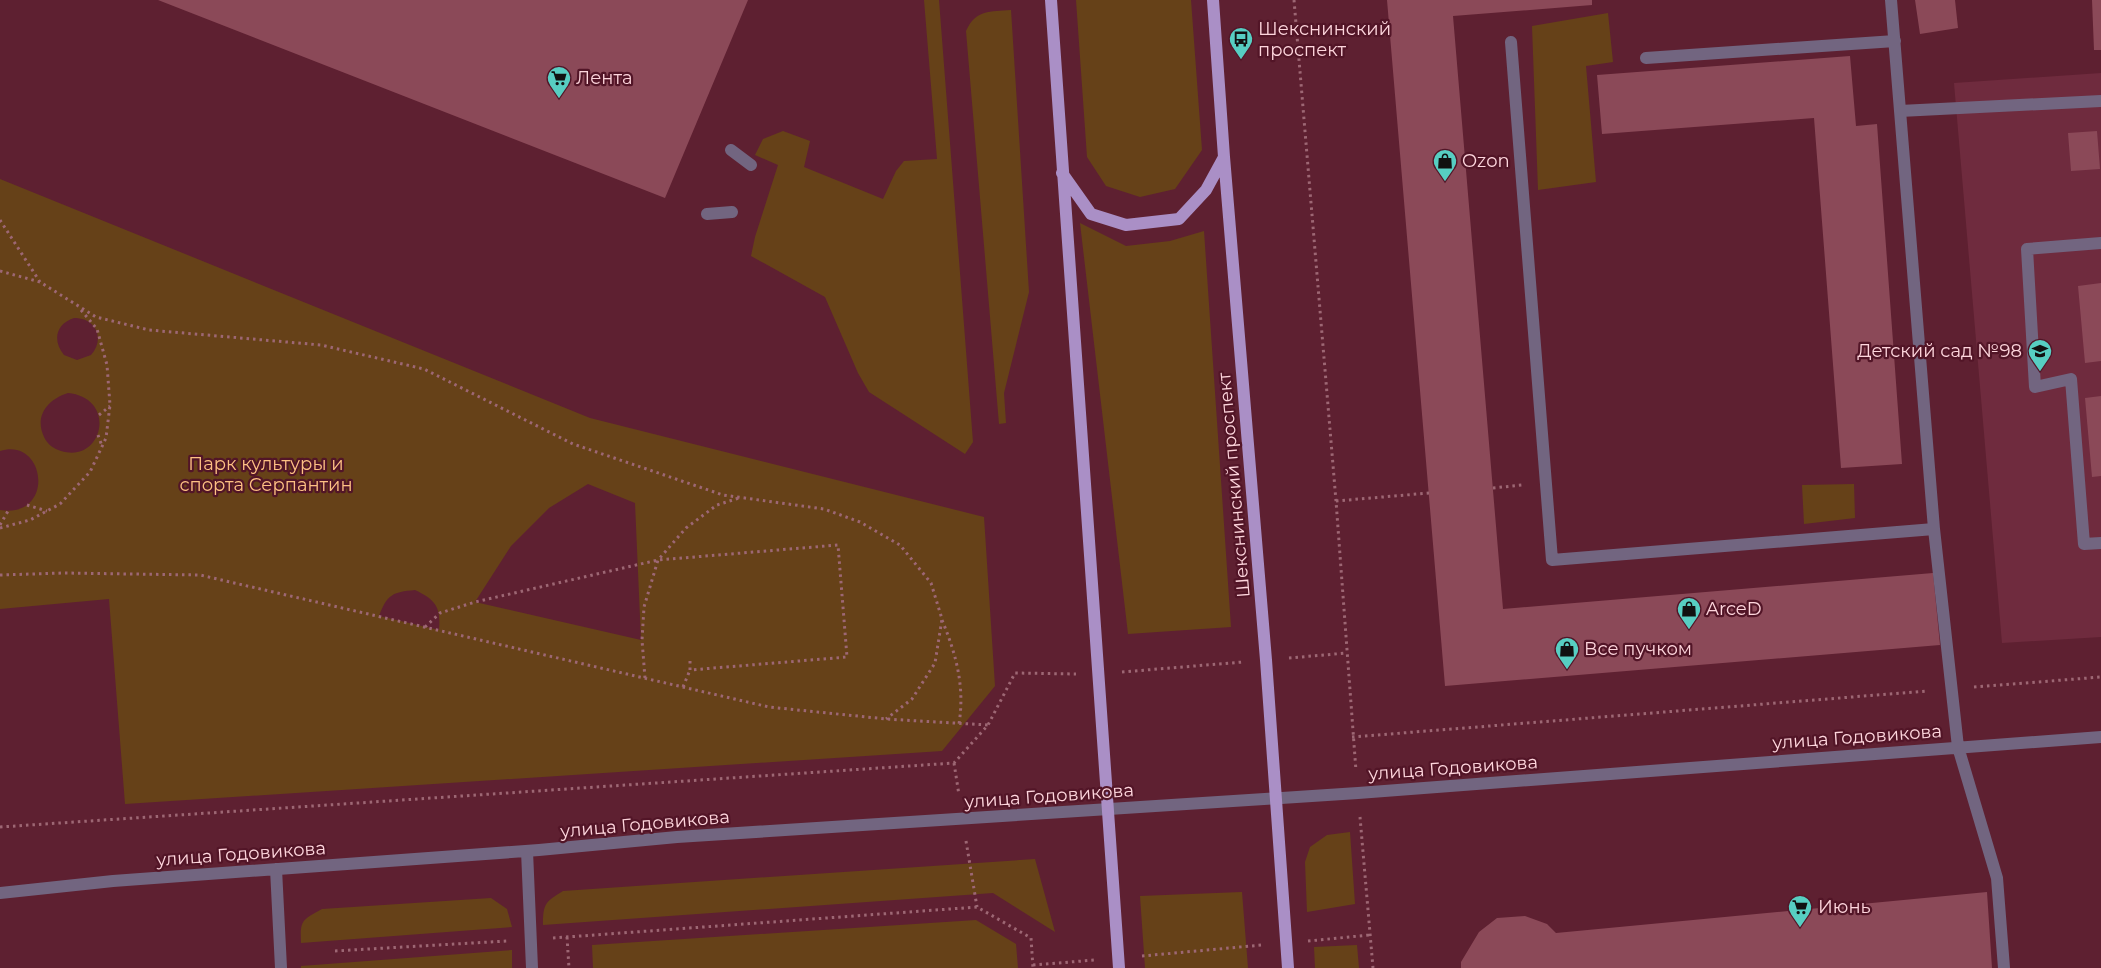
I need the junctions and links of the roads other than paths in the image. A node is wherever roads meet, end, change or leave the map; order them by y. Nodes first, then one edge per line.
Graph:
1 (1051, 0) edge
2 (1213, 0) edge
3 (1891, 0) edge
4 (1895, 41) junction
5 (1511, 42) dead end
6 (1646, 58) dead end
7 (2101, 102) edge
8 (1900, 111) junction
9 (731, 150) dead end
10 (1224, 157) junction
11 (750, 165) dead end
12 (1062, 173) junction
13 (732, 212) dead end
14 (707, 214) dead end
15 (2101, 243) edge
16 (1934, 529) junction
17 (2101, 543) edge
18 (2101, 737) edge
19 (1958, 747) junction
20 (1275, 798) junction
21 (1107, 809) junction
22 (527, 851) junction
23 (276, 870) junction
24 (0, 893) edge
25 (1119, 963) edge
26 (281, 968) edge
27 (532, 968) edge
28 (1288, 968) edge
29 (2004, 968) edge

1 - 12 main road
2 - 10 main road, Шекснинский проспект
3 - 4 street
4 - 6 street
4 - 8 street
5 - 16 street
7 - 8 street
8 - 16 street
9 - 11 street
10 - 12 main road
10 - 20 main road, Шекснинский проспект
12 - 21 main road
13 - 14 street
15 - 17 street
16 - 19 street
18 - 19 street, улица Годовикова
19 - 20 street, улица Годовикова
19 - 29 street
20 - 21 street, улица Годовикова
20 - 28 main road, Шекснинский проспект
21 - 22 street, улица Годовикова
21 - 25 main road
22 - 23 street, улица Годовикова
22 - 27 street
23 - 24 street, улица Годовикова
23 - 26 street

